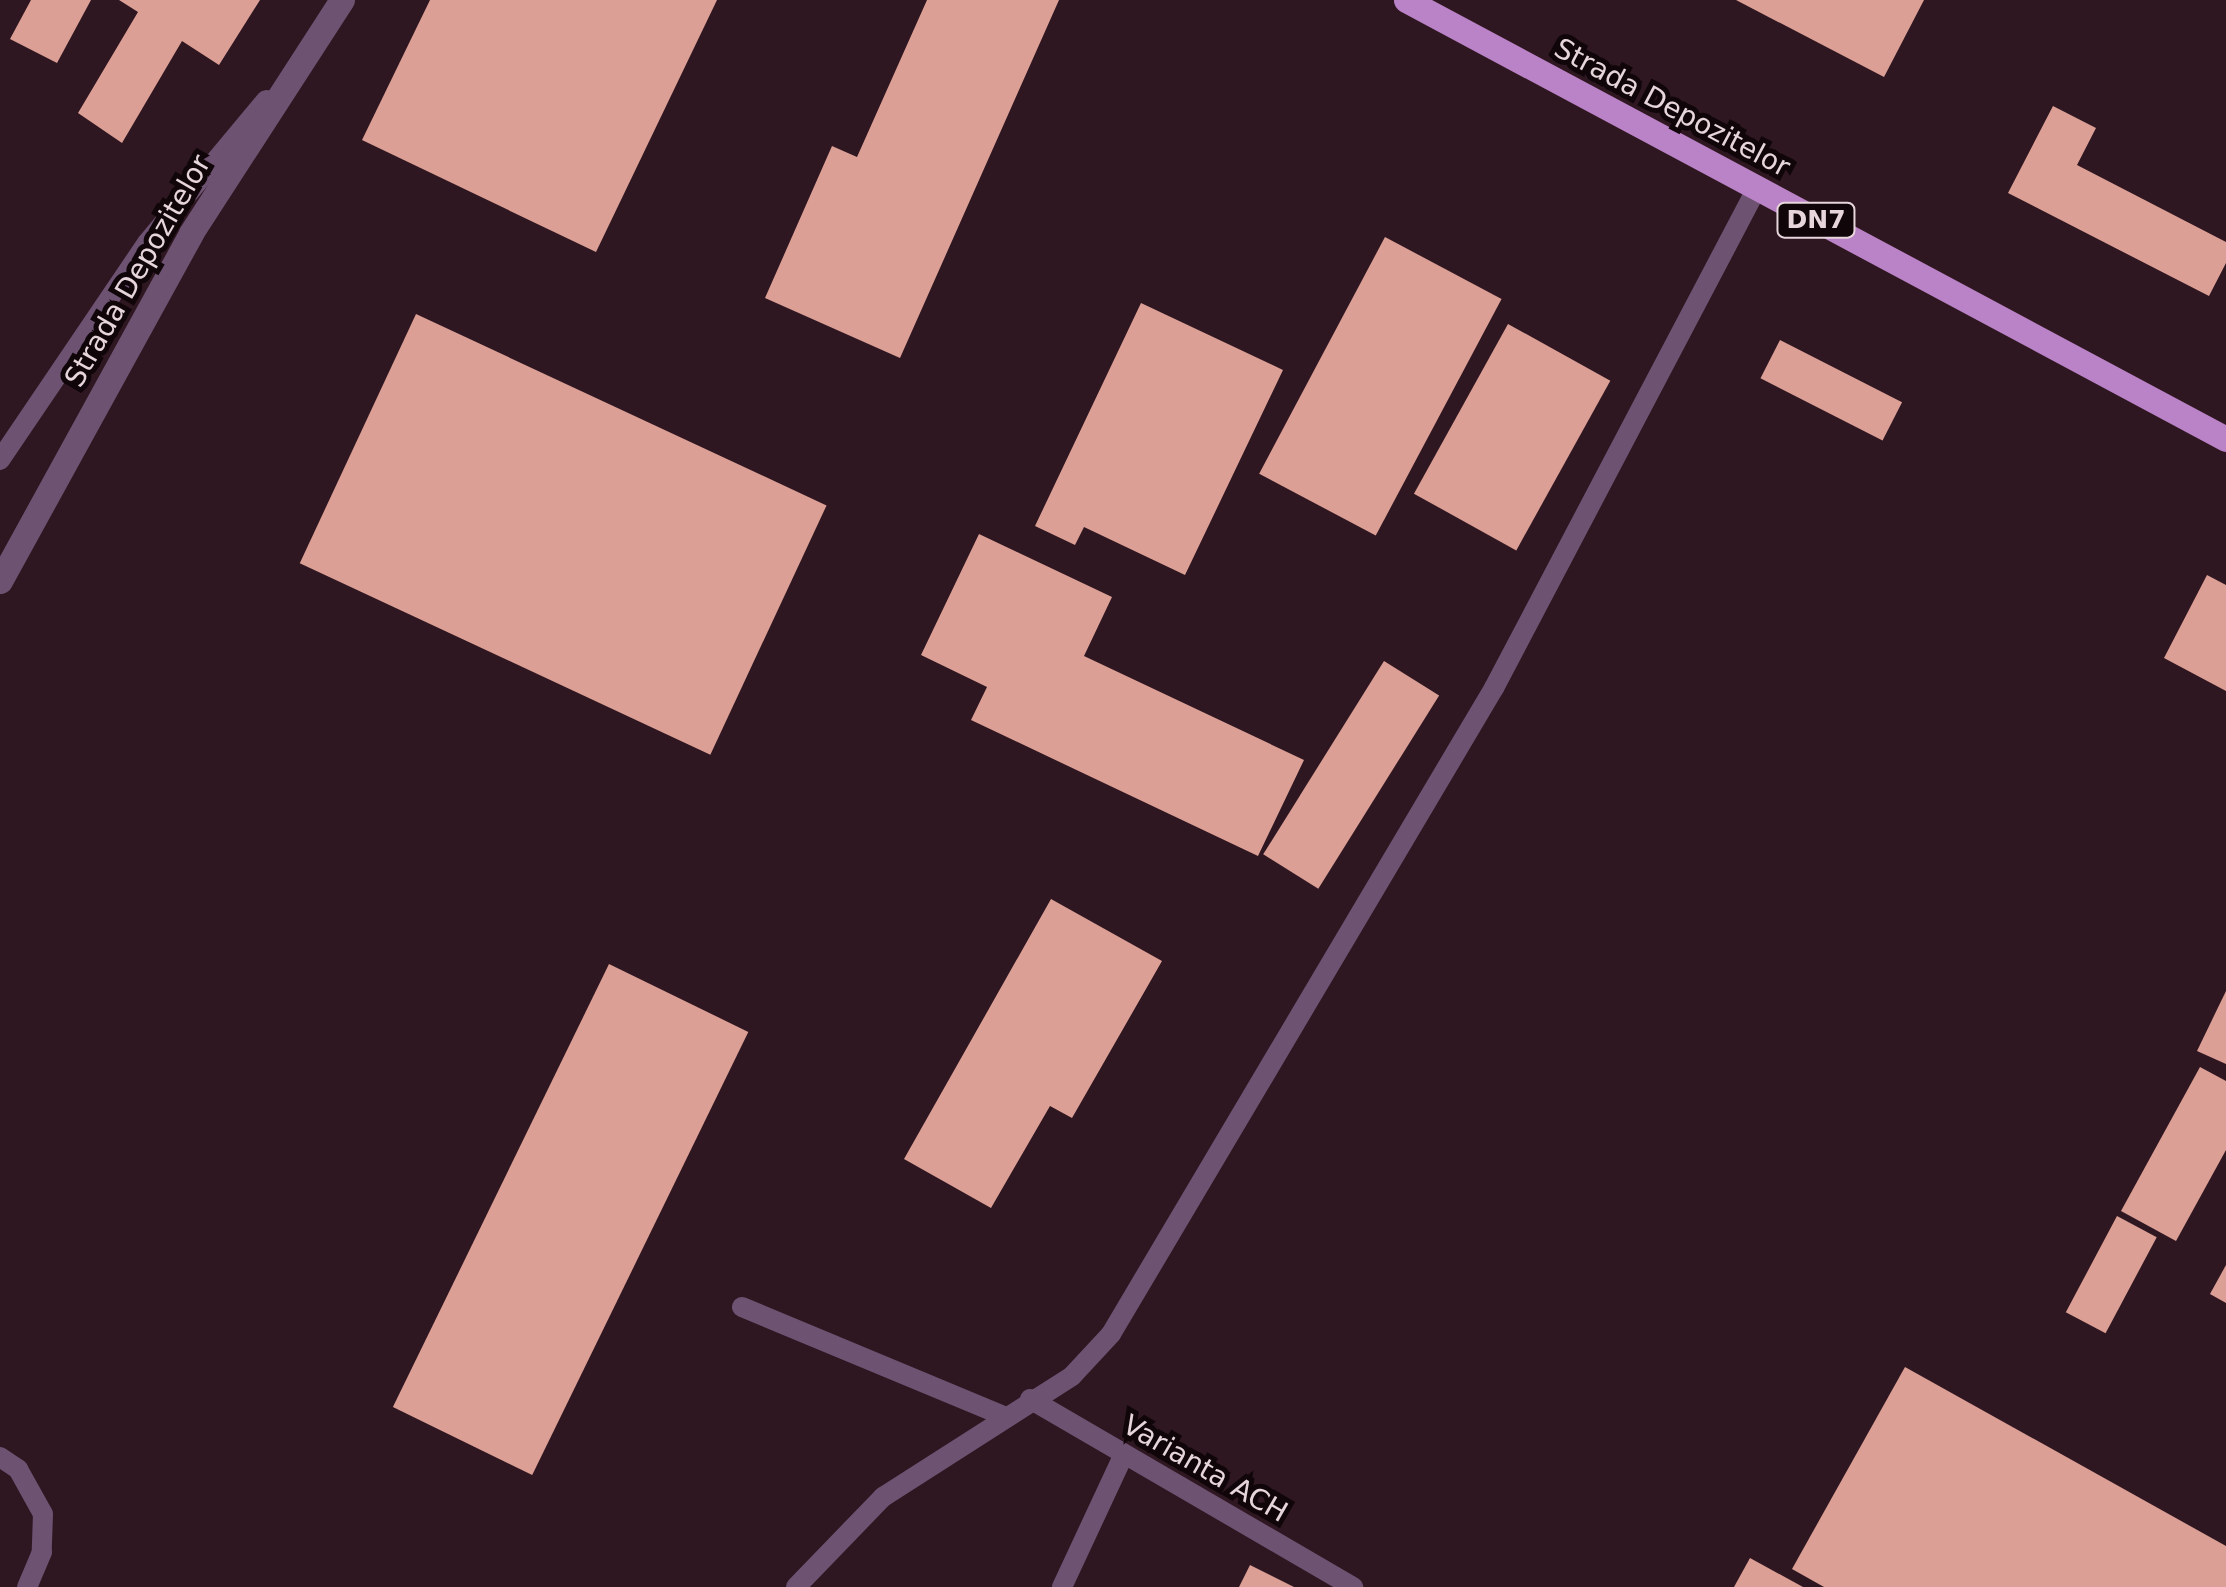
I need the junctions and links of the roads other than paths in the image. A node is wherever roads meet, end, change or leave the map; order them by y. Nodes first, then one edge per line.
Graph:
1 (342, 0) edge
2 (1406, 0) edge
3 (292, 68) junction
4 (1757, 188) junction
5 (2226, 440) edge
6 (0, 460) edge
7 (0, 580) edge
8 (742, 1307) dead end
9 (1030, 1399) junction
10 (1002, 1416) junction
11 (1124, 1454) junction
12 (0, 1457) edge
13 (27, 1587) edge
14 (796, 1587) edge
15 (1062, 1587) edge
16 (1354, 1587) edge

1 - 3 street, Strada Depozitelor
2 - 4 main road, Strada Depozitelor / DN7
3 - 6 lane
3 - 7 street, Strada Depozitelor
4 - 5 main road, Strada Depozitelor / DN7
4 - 9 lane
8 - 10 lane
9 - 10 lane
9 - 11 lane, Varianta ACH
10 - 14 lane
11 - 15 lane
11 - 16 lane, Varianta ACH
12 - 13 lane

